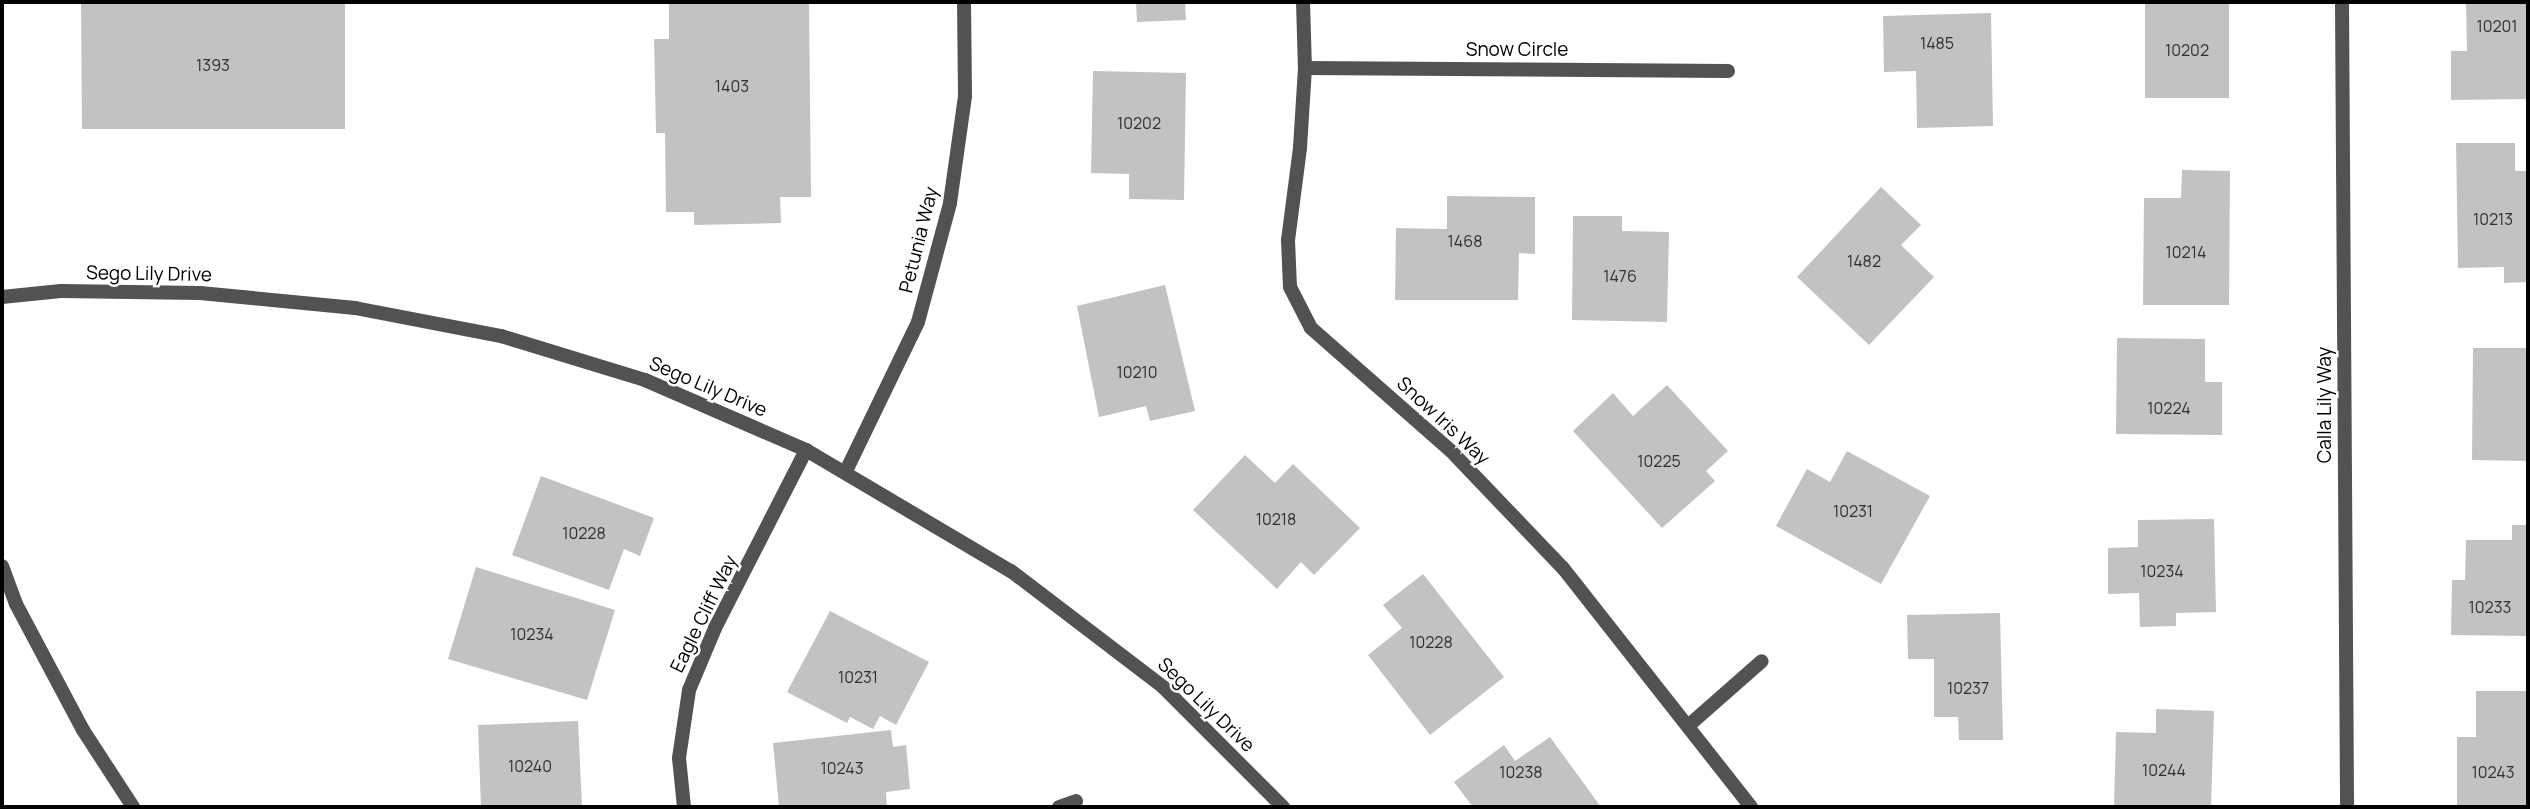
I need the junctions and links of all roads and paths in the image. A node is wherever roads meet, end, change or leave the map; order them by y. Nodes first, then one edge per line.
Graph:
1 (964, 2) edge
2 (1303, 2) edge
3 (2342, 2) edge
4 (1305, 68) junction
5 (1728, 71) dead end
6 (2, 297) edge
7 (806, 450) junction
8 (846, 471) junction
9 (2, 566) edge
10 (1762, 661) dead end
11 (1688, 726) junction
12 (1076, 802) dead end
13 (133, 807) edge
14 (684, 807) edge
15 (1059, 807) edge
16 (1283, 807) edge
17 (1751, 807) edge
18 (2347, 807) edge

1 - 8 street, Petunia Way
2 - 4 street, Snow Iris Way
3 - 18 street, Calla Lily Way
4 - 5 street, Snow Circle
4 - 11 street, Snow Iris Way
6 - 7 street, Sego Lily Drive
7 - 8 street, Sego Lily Drive
7 - 14 street, Eagle Cliff Way
8 - 16 street, Sego Lily Drive
9 - 13 street
10 - 11 street
11 - 17 street, Snow Iris Way
12 - 15 street

